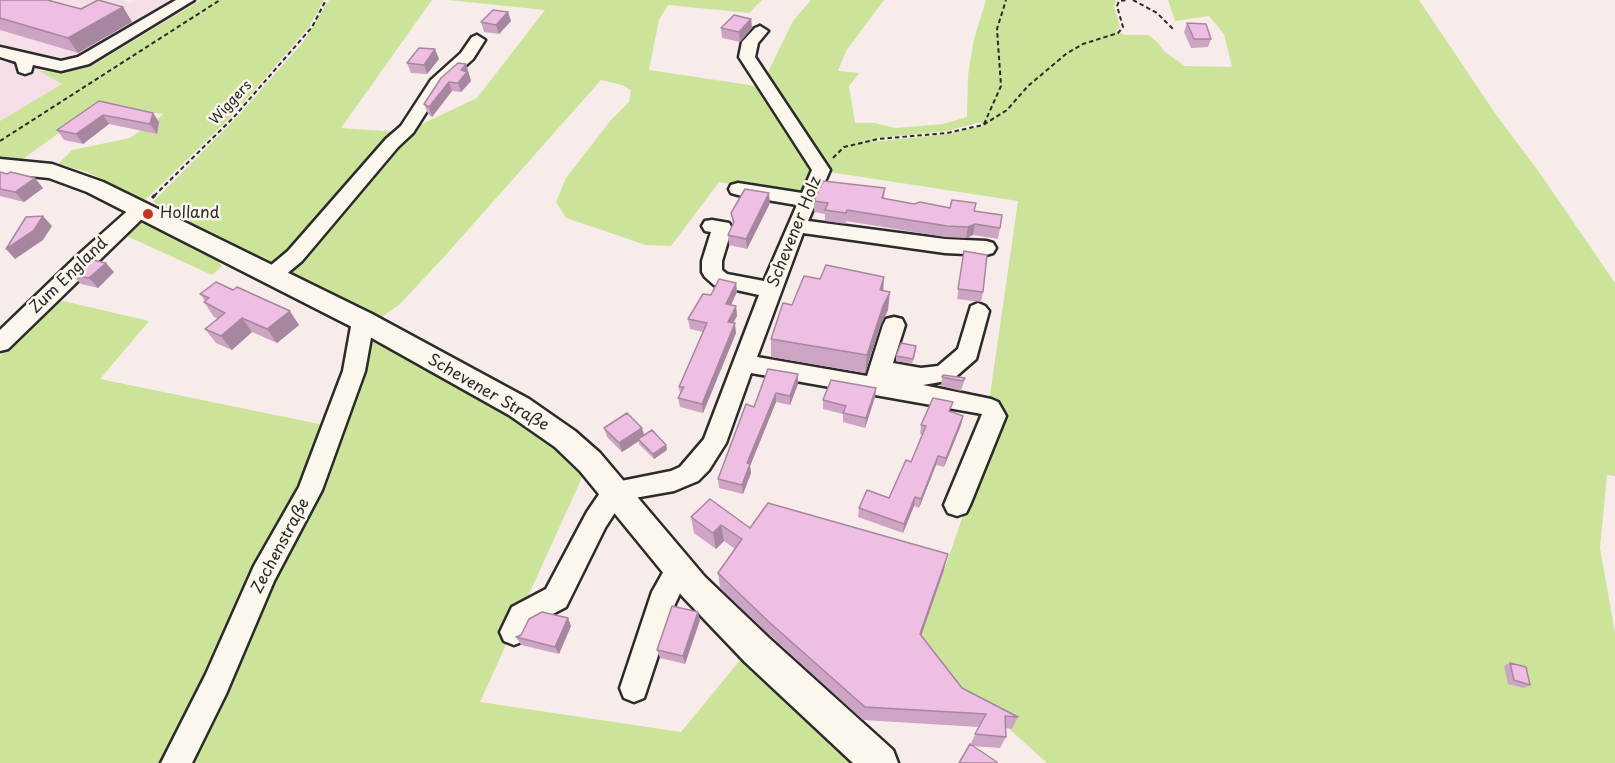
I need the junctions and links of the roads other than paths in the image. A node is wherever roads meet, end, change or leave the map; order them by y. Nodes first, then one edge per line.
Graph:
1 (186, 0) edge
2 (760, 31) dead end
3 (477, 40) dead end
4 (0, 52) edge
5 (0, 166) edge
6 (738, 189) dead end
7 (806, 200) junction
8 (140, 210) junction
9 (712, 226) dead end
10 (796, 226) junction
11 (986, 248) dead end
12 (272, 276) junction
13 (771, 290) junction
14 (978, 311) dead end
15 (363, 321) junction
16 (894, 325) dead end
17 (0, 343) edge
18 (744, 363) junction
19 (877, 377) junction
20 (615, 491) junction
21 (957, 505) dead end
22 (679, 568) junction
23 (514, 632) dead end
24 (633, 688) dead end
25 (176, 763) edge
26 (880, 763) edge

1 - 4 street
2 - 7 street, Schevener Holz
3 - 12 street
5 - 8 main road, Schevener Straße
6 - 7 street
7 - 10 street, Schevener Holz
8 - 12 main road, Schevener Straße
8 - 17 street, Zum England
9 - 13 street
10 - 11 street
10 - 13 street, Schevener Holz
12 - 15 main road, Schevener Straße
13 - 18 street, Schevener Holz
14 - 19 street
15 - 20 main road, Schevener Straße
15 - 25 street, Zechenstraße
16 - 19 street
18 - 19 street
18 - 20 street, Schevener Holz
19 - 21 street
20 - 22 main road, Schevener Straße
20 - 23 street
22 - 24 street
22 - 26 main road, Schevener Straße

